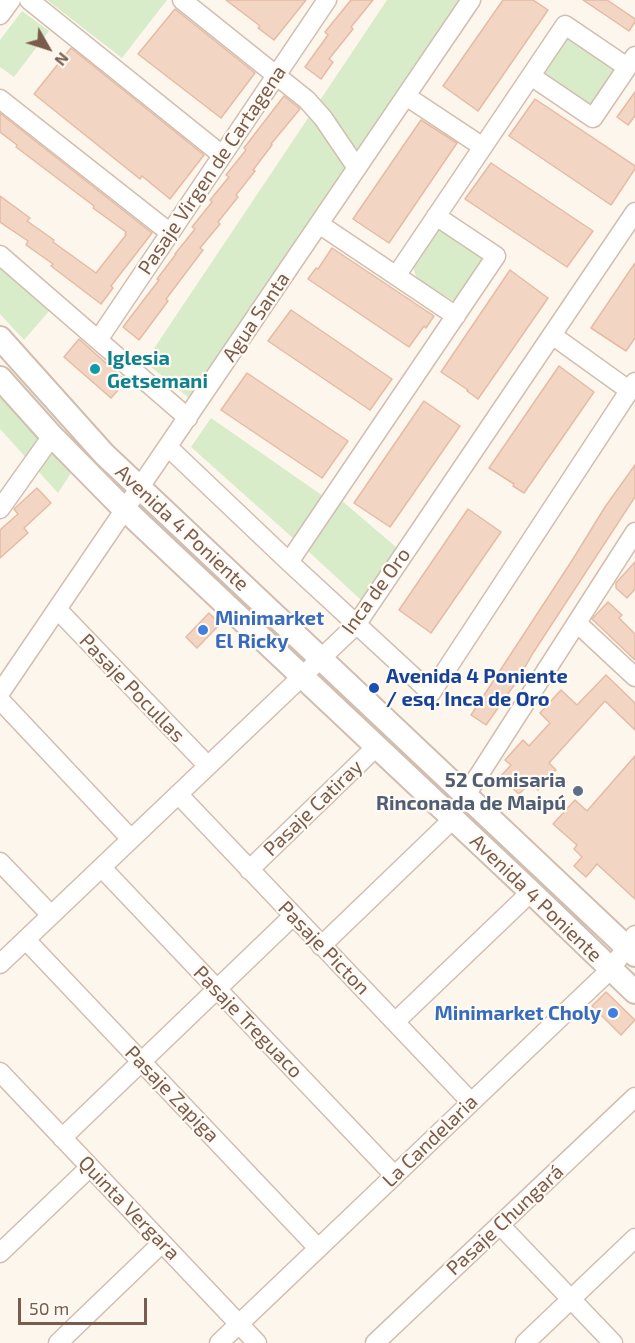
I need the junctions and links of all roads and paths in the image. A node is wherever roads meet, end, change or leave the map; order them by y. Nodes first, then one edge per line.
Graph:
1 (11, 0) edge
2 (29, 0) edge
3 (182, 0) edge
4 (327, 0) edge
5 (471, 0) edge
6 (0, 15) edge
7 (631, 61) edge
8 (277, 76) junction
9 (531, 76) junction
10 (406, 96) junction
11 (0, 99) edge
12 (483, 147) junction
13 (222, 155) junction
14 (357, 168) junction
15 (635, 212) edge
16 (436, 216) junction
17 (319, 224) junction
18 (169, 232) junction
19 (0, 255) edge
20 (396, 276) junction
21 (456, 316) junction
22 (552, 335) junction
23 (0, 338) edge
24 (98, 340) junction
25 (0, 378) edge
26 (632, 387) edge
27 (188, 418) junction
28 (52, 436) junction
29 (168, 447) junction
30 (139, 488) junction
31 (0, 509) edge
32 (124, 510) junction
33 (634, 538) edge
34 (289, 562) junction
35 (57, 609) junction
36 (577, 623) junction
37 (356, 625) junction
38 (321, 658) junction
39 (302, 677) junction
40 (635, 677) edge
41 (0, 693) edge
42 (0, 700) edge
43 (376, 747) junction
44 (208, 766) junction
45 (178, 794) junction
46 (466, 795) junction
47 (453, 819) junction
48 (506, 834) junction
49 (131, 839) junction
50 (488, 852) junction
51 (0, 862) edge
52 (102, 868) junction
53 (249, 870) junction
54 (531, 892) junction
55 (51, 915) junction
56 (293, 916) junction
57 (26, 940) junction
58 (321, 945) junction
59 (632, 946) edge
60 (0, 964) edge
61 (610, 969) junction
62 (217, 989) junction
63 (635, 992) edge
64 (395, 1022) junction
65 (142, 1062) junction
66 (0, 1072) edge
67 (635, 1097) edge
68 (471, 1102) junction
69 (62, 1138) junction
70 (90, 1167) junction
71 (394, 1175) junction
72 (500, 1225) junction
73 (635, 1238) edge
74 (4, 1242) edge
75 (162, 1243) junction
76 (318, 1248) junction
77 (571, 1299) junction
78 (239, 1324) junction
79 (58, 1343) edge
80 (219, 1343) edge
81 (257, 1343) edge
82 (375, 1343) edge
83 (525, 1343) edge
84 (613, 1343) edge

1 - 6 street
2 - 13 street
3 - 8 street
4 - 8 street, Pasaje Virgen de Cartagena
5 - 10 street, Agua Santa
7 - 9 street
7 - 9 street
8 - 13 street, Pasaje Virgen de Cartagena
8 - 14 street
9 - 12 street
10 - 12 street
10 - 14 street, Agua Santa
11 - 18 street
12 - 16 street
13 - 18 street, Pasaje Virgen de Cartagena
14 - 17 street, Agua Santa
15 - 22 street, Inca de Oro
16 - 20 street
16 - 21 street
17 - 20 street
17 - 27 street, Agua Santa
18 - 24 street, Pasaje Virgen de Cartagena
19 - 24 street
20 - 21 street
21 - 34 street
22 - 26 street
22 - 37 street, Inca de Oro
23 - 30 street, Avenida 4 Poniente
24 - 27 street
25 - 28 street, Avenida 4 Poniente
26 - 37 street
27 - 29 street, Agua Santa
28 - 31 street
28 - 32 street, Avenida 4 Poniente
29 - 30 street, Agua Santa
29 - 34 street
30 - 32 street, Agua Santa
30 - 38 street, Avenida 4 Poniente
32 - 35 street, Agua Santa
32 - 39 street, Avenida 4 Poniente
33 - 36 street
34 - 37 street
35 - 41 street, Agua Santa
35 - 44 street, Pasaje Pocullas
36 - 40 street
36 - 46 street
37 - 38 street, Inca de Oro
38 - 39 street, Inca de Oro
38 - 46 street, Avenida 4 Poniente
39 - 43 street, Avenida 4 Poniente
39 - 44 street, Inca de Oro
42 - 49 street
43 - 47 street, Avenida 4 Poniente
43 - 53 street, Pasaje Catiray
44 - 45 street, Inca de Oro
45 - 49 street, Inca de Oro
45 - 53 street, Pasaje Picton
46 - 48 street, Avenida 4 Poniente
47 - 50 street, Avenida 4 Poniente
47 - 58 street
48 - 50 street
48 - 59 street, Avenida 4 Poniente
49 - 52 street, Inca de Oro
50 - 54 street, Avenida 4 Poniente
51 - 55 street
52 - 55 street, Inca de Oro
52 - 62 street, Pasaje Treguaco
53 - 56 street, Pasaje Picton
54 - 61 street, Avenida 4 Poniente
54 - 64 street
55 - 57 street, Inca de Oro
56 - 58 street, Pasaje Picton
56 - 62 street
57 - 60 street, Inca de Oro
57 - 65 street, Pasaje Zapiga
58 - 64 street, Pasaje Picton
59 - 61 street, La Candelaria
61 - 63 street, Avenida 4 Poniente
61 - 68 street, La Candelaria
62 - 65 street
62 - 71 street, Pasaje Treguaco
64 - 68 street, Pasaje Picton
65 - 69 street
65 - 76 street, Pasaje Zapiga
66 - 69 street, Quinta Vergara
67 - 72 street, Pasaje Chungará
68 - 71 street, La Candelaria
69 - 70 street, Quinta Vergara
70 - 74 street
70 - 75 street, Quinta Vergara
71 - 76 street, La Candelaria
72 - 77 street
72 - 82 street, Pasaje Chungará
73 - 77 street
75 - 78 street, Quinta Vergara
75 - 79 street
76 - 78 street, La Candelaria
77 - 83 street
77 - 84 street
78 - 80 street, La Candelaria
78 - 81 street, Quinta Vergara

